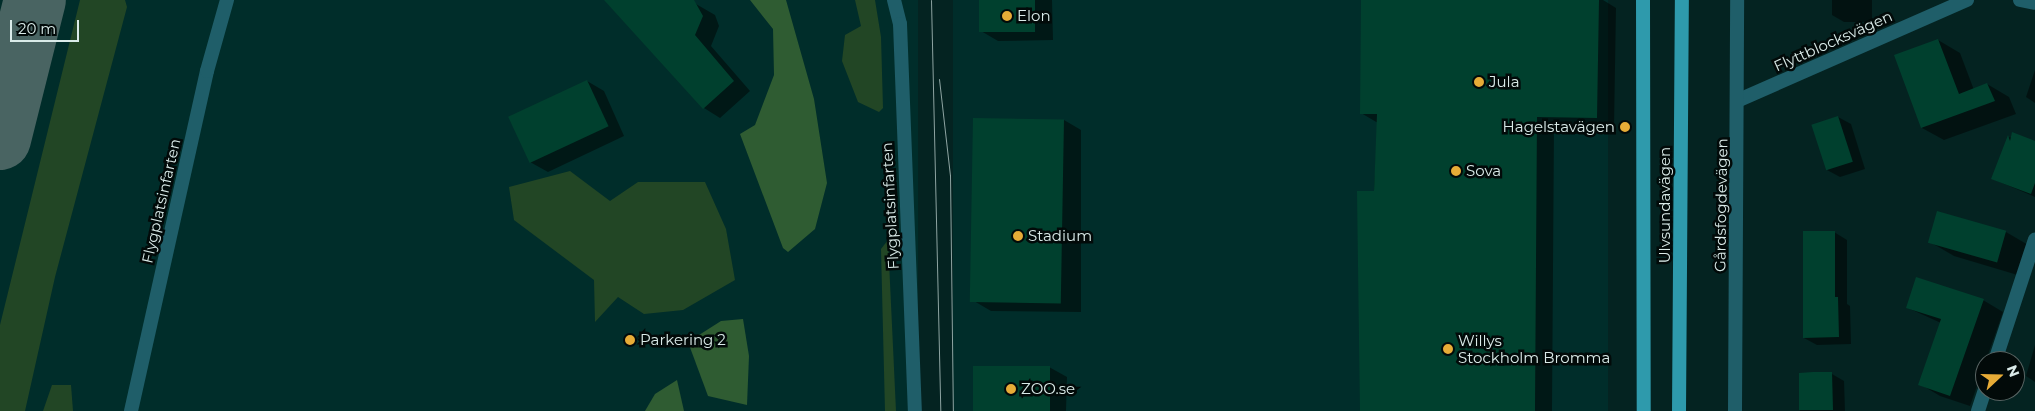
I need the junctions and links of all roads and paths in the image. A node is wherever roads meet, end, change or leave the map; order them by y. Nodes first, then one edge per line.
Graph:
1 (227, 0) edge
2 (894, 0) edge
3 (1643, 0) edge
4 (1682, 0) edge
5 (1737, 0) edge
6 (1967, 0) edge
7 (2020, 0) edge
8 (2035, 3) edge
9 (1739, 100) junction
10 (2035, 239) edge
11 (1997, 351) edge
12 (131, 411) edge
13 (915, 411) edge
14 (1644, 411) edge
15 (1679, 411) edge
16 (1735, 411) edge

1 - 12 street, Flygplatsinfarten
2 - 13 street, Flygplatsinfarten
3 - 14 main road, Ulvsundavägen
4 - 15 main road, Ulvsundavägen
5 - 9 street, Gårdsfogdevägen
6 - 9 street, Flyttblocksvägen
7 - 8 street
9 - 16 street, Gårdsfogdevägen
10 - 11 street

